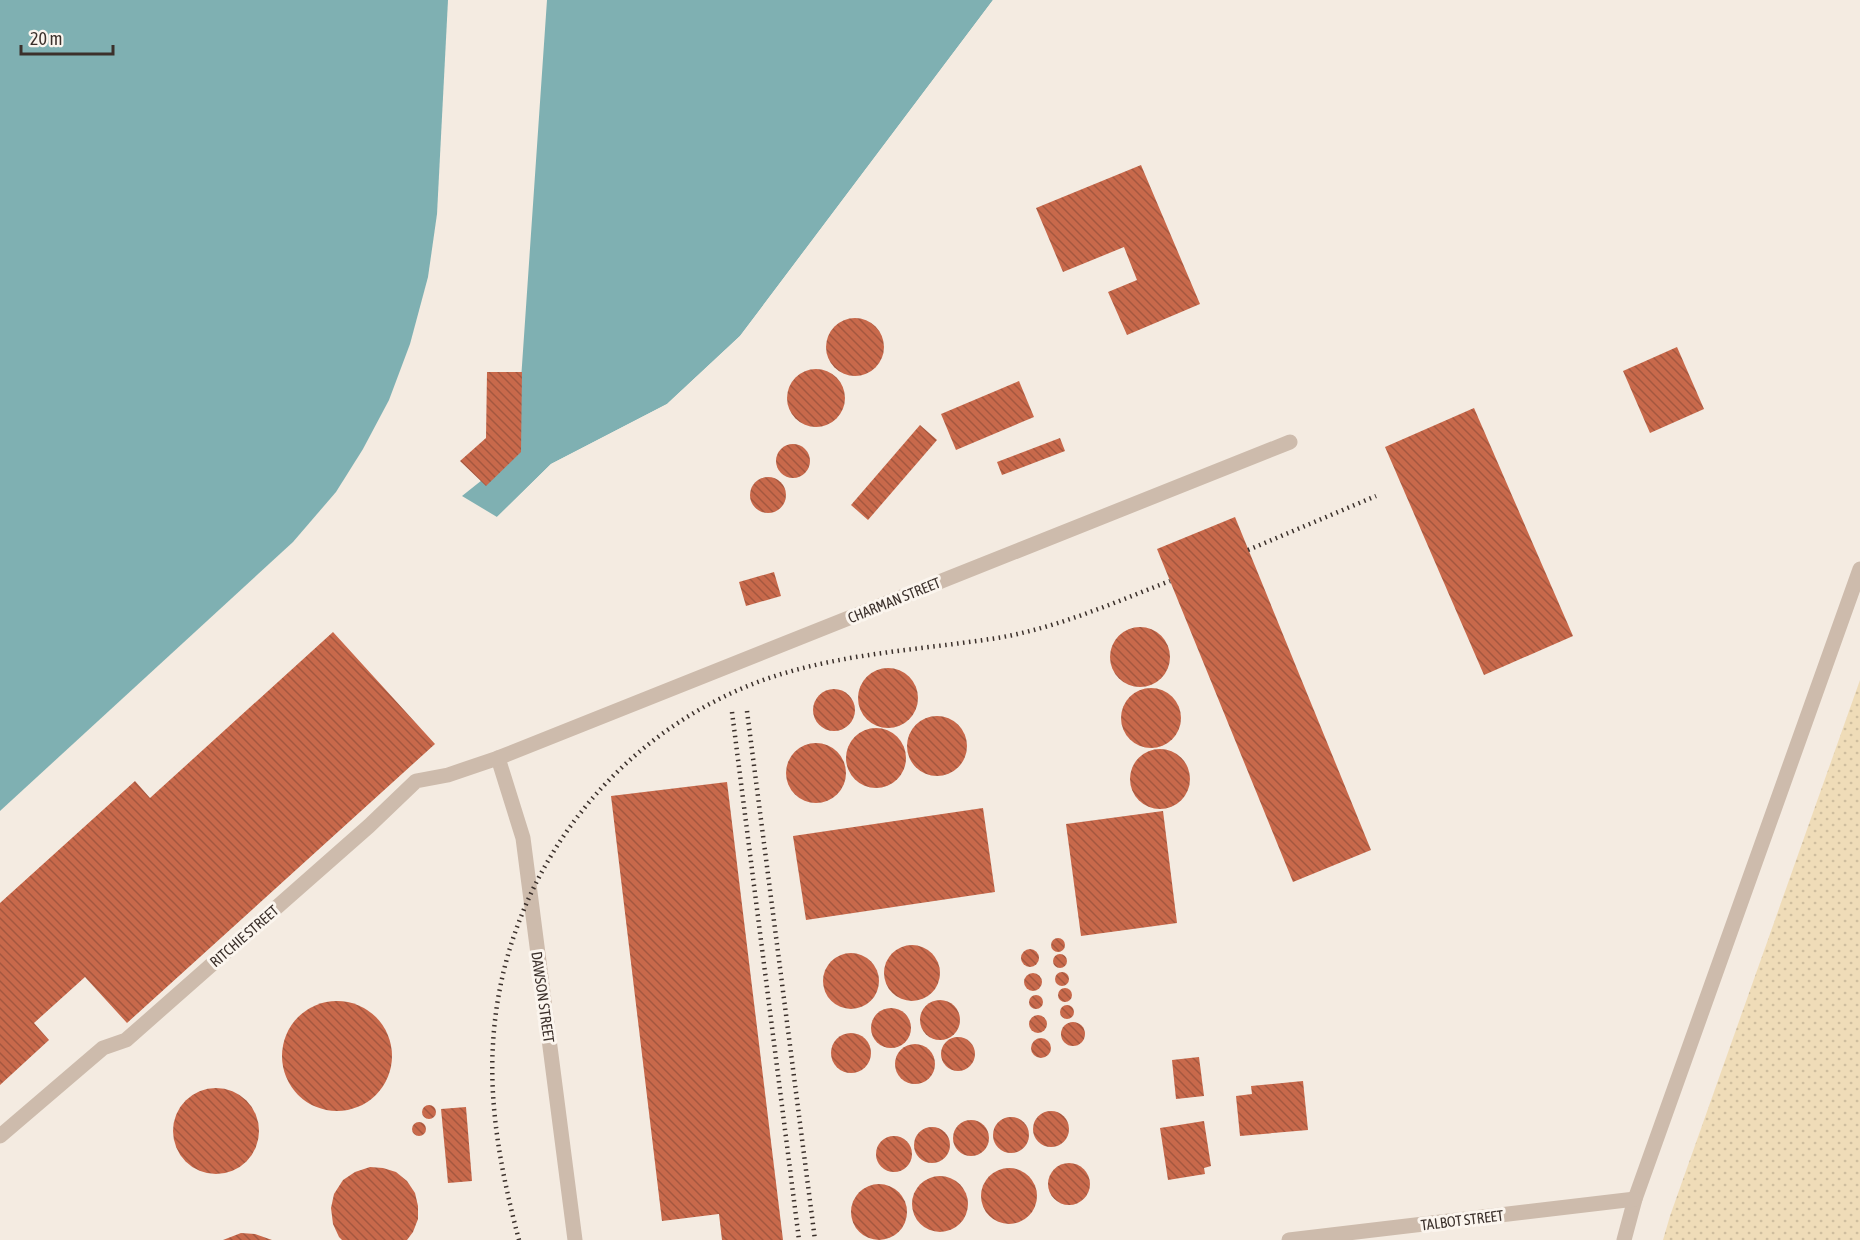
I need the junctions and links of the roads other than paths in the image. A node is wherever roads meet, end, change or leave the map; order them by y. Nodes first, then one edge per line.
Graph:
1 (1290, 442) dead end
2 (1860, 569) edge
3 (498, 758) junction
4 (0, 1136) edge
5 (1635, 1199) junction
6 (575, 1240) edge
7 (1290, 1240) edge
8 (1624, 1240) edge

1 - 3 street, CHARMAN STREET
2 - 5 street
3 - 4 street, RITCHIE STREET
3 - 6 street, DAWSON STREET
5 - 7 street, TALBOT STREET
5 - 8 street

